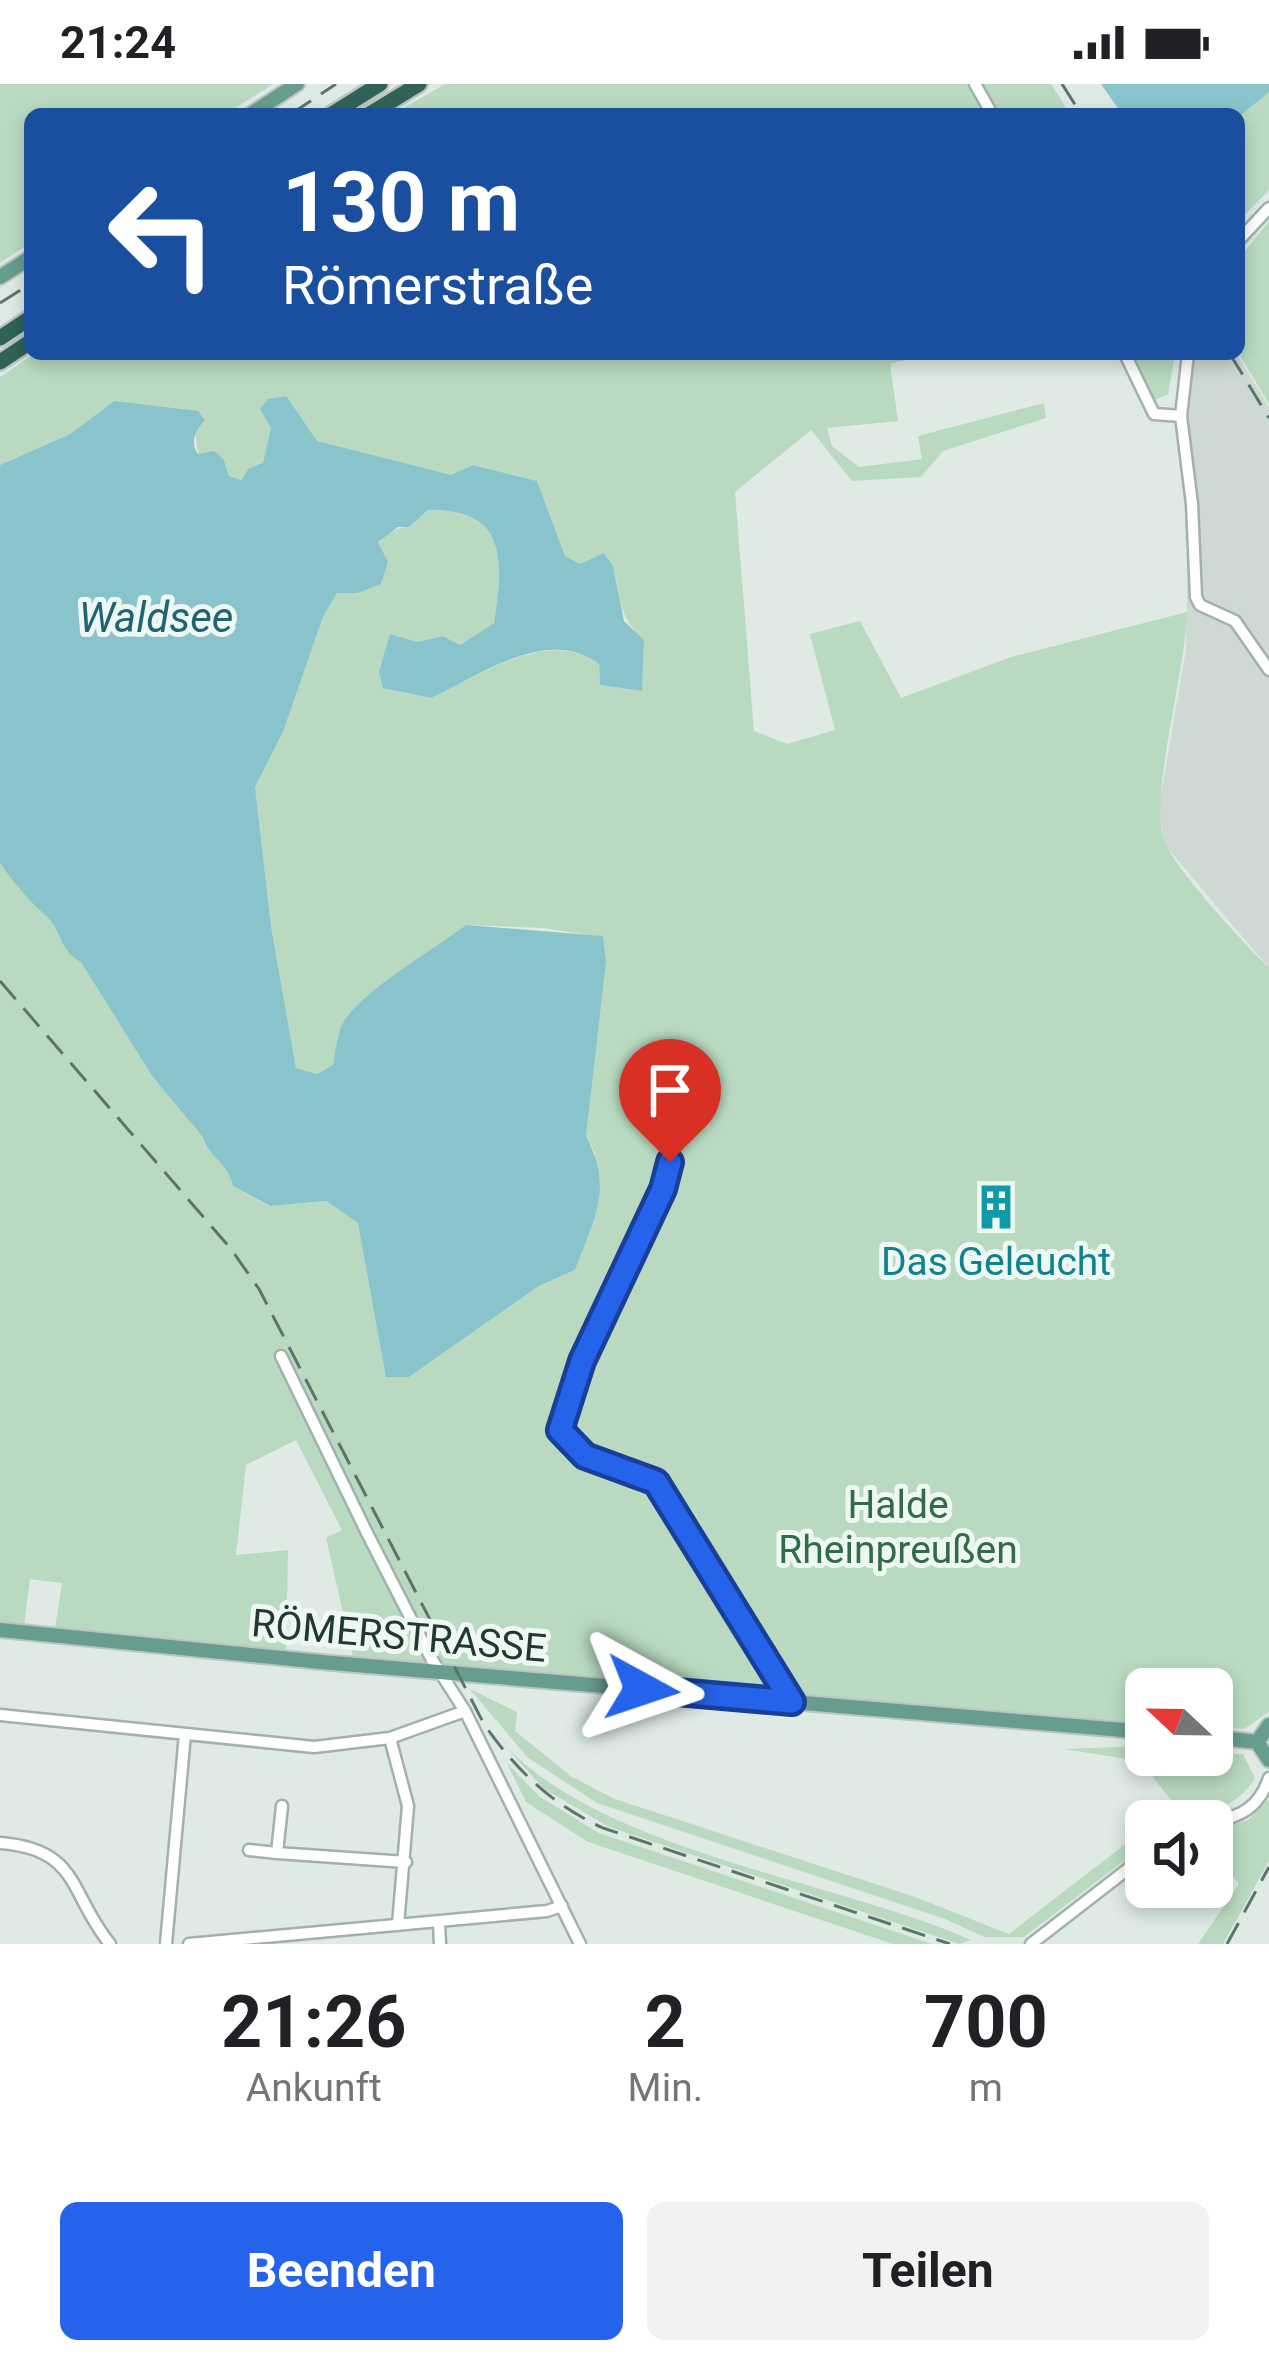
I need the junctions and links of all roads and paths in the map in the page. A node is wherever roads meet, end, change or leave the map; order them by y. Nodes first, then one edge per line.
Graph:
1 (297, 84) edge
2 (380, 84) edge
3 (419, 84) edge
4 (260, 108) edge
5 (342, 108) edge
6 (380, 108) edge
7 (1269, 208) edge
8 (1245, 234) edge
9 (1128, 360) edge
10 (1187, 360) edge
11 (1181, 416) junction
12 (1269, 670) edge
13 (670, 1162) dead end
14 (281, 1356) dead end
15 (0, 1630) edge
16 (442, 1672) junction
17 (792, 1702) junction
18 (465, 1711) junction
19 (0, 1715) edge
20 (1269, 1725) edge
21 (1125, 1730) edge
22 (185, 1734) junction
23 (390, 1738) junction
24 (1233, 1739) edge
25 (1257, 1742) junction
26 (1269, 1760) edge
27 (1269, 1778) edge
28 (282, 1806) dead end
29 (1233, 1818) edge
30 (0, 1843) edge
31 (250, 1850) dead end
32 (278, 1853) junction
33 (406, 1862) junction
34 (1125, 1872) edge
35 (562, 1906) junction
36 (439, 1923) junction
37 (398, 1925) junction
38 (110, 1944) edge
39 (166, 1944) edge
40 (189, 1944) edge
41 (440, 1944) edge
42 (580, 1944) edge
43 (1031, 1944) edge

1 - 4 main road
2 - 5 highway
3 - 6 highway
7 - 8 street
9 - 11 street
10 - 11 street
11 - 12 street
13 - 17 street
14 - 16 street
15 - 16 main road, RÖMERSTRASSE
16 - 17 main road, RÖMERSTRASSE
16 - 18 street
17 - 21 main road, RÖMERSTRASSE
18 - 23 street
18 - 35 street
19 - 22 street
20 - 25 main road
22 - 23 street
22 - 39 street
23 - 33 street
24 - 25 main road
25 - 26 main road
27 - 29 street
28 - 32 street
30 - 38 street
31 - 32 street
32 - 33 street
33 - 37 street
34 - 43 street
35 - 36 street
35 - 42 street
36 - 37 street
36 - 41 street
37 - 40 street

